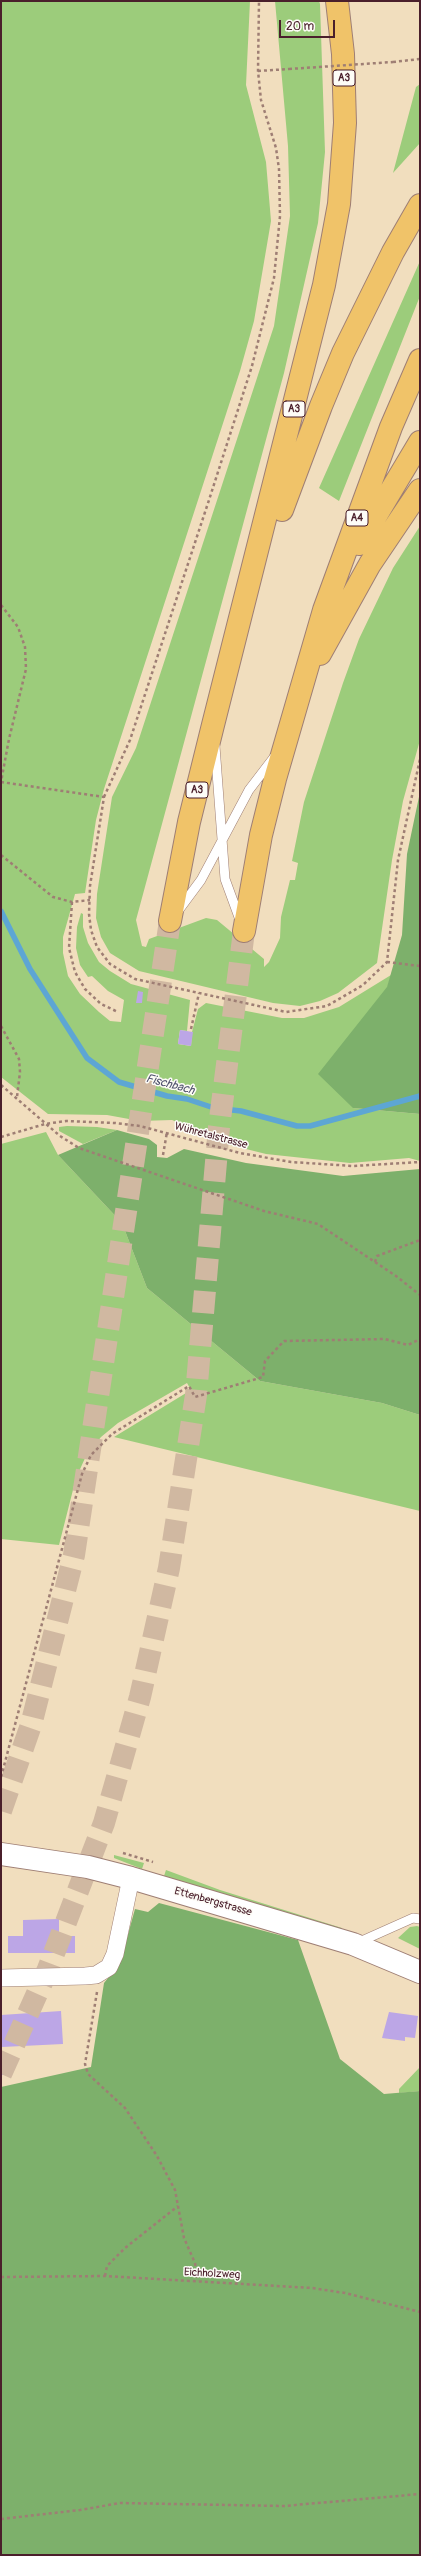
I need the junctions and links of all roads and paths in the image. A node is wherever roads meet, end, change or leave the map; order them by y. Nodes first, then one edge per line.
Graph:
1 (259, 1) edge
2 (337, 1) edge
3 (420, 59) edge
4 (258, 71) junction
5 (420, 206) edge
6 (420, 360) edge
7 (420, 442) edge
8 (420, 490) edge
9 (1, 605) edge
10 (324, 610) junction
11 (230, 660) junction
12 (299, 691) junction
13 (213, 725) junction
14 (284, 744) junction
15 (420, 759) edge
16 (1, 782) edge
17 (104, 797) junction
18 (222, 840) junction
19 (1, 855) edge
20 (90, 900) junction
21 (72, 902) junction
22 (170, 922) joint
23 (244, 931) joint
24 (387, 962) junction
25 (420, 966) edge
26 (198, 993) junction
27 (118, 1012) dead end
28 (1, 1026) edge
29 (191, 1029) dead end
30 (1, 1085) edge
31 (17, 1097) junction
32 (45, 1124) junction
33 (167, 1132) junction
34 (1, 1137) edge
35 (164, 1155) dead end
36 (420, 1162) edge
37 (420, 1240) edge
38 (375, 1262) junction
39 (420, 1294) edge
40 (420, 1339) edge
41 (1, 1777) edge
42 (1, 1854) edge
43 (131, 1878) junction
44 (420, 1919) edge
45 (353, 1944) junction
46 (420, 1972) edge
47 (96, 1975) junction
48 (1, 1978) edge
49 (178, 2206) junction
50 (105, 2276) junction
51 (1, 2277) edge
52 (198, 2281) junction
53 (420, 2312) edge
54 (420, 2494) edge
55 (1, 2519) edge

1 - 4 path
2 - 11 highway, A3
3 - 4 path, bridge
4 - 17 path
5 - 11 highway, A3
6 - 10 highway, A4
7 - 10 highway
8 - 12 highway
9 - 16 path
10 - 12 highway
11 - 13 highway, A3
12 - 14 highway
13 - 18 lane
13 - 22 highway, A3
14 - 18 lane
14 - 23 highway
15 - 24 path
16 - 17 path
17 - 20 path
18 - 22 lane
18 - 23 lane
19 - 21 path
20 - 21 path
20 - 26 path
21 - 27 path
24 - 25 path
24 - 26 path
26 - 29 path
28 - 31 path
30 - 31 path
31 - 32 path
32 - 33 path, Wühretalstrasse
32 - 34 path, Wühretalstrasse
32 - 38 path
33 - 35 path
33 - 36 path, Wühretalstrasse
37 - 38 path
38 - 39 path
40 - 41 path
42 - 43 street, Ettenbergstrasse
43 - 45 street, Ettenbergstrasse
43 - 47 street
44 - 45 lane
45 - 46 street, Ettenbergstrasse
47 - 48 street
47 - 49 path
49 - 50 path
49 - 52 path
50 - 51 path, Eichholzweg
50 - 52 path, Eichholzweg
52 - 53 path, Eichholzweg
54 - 55 path

